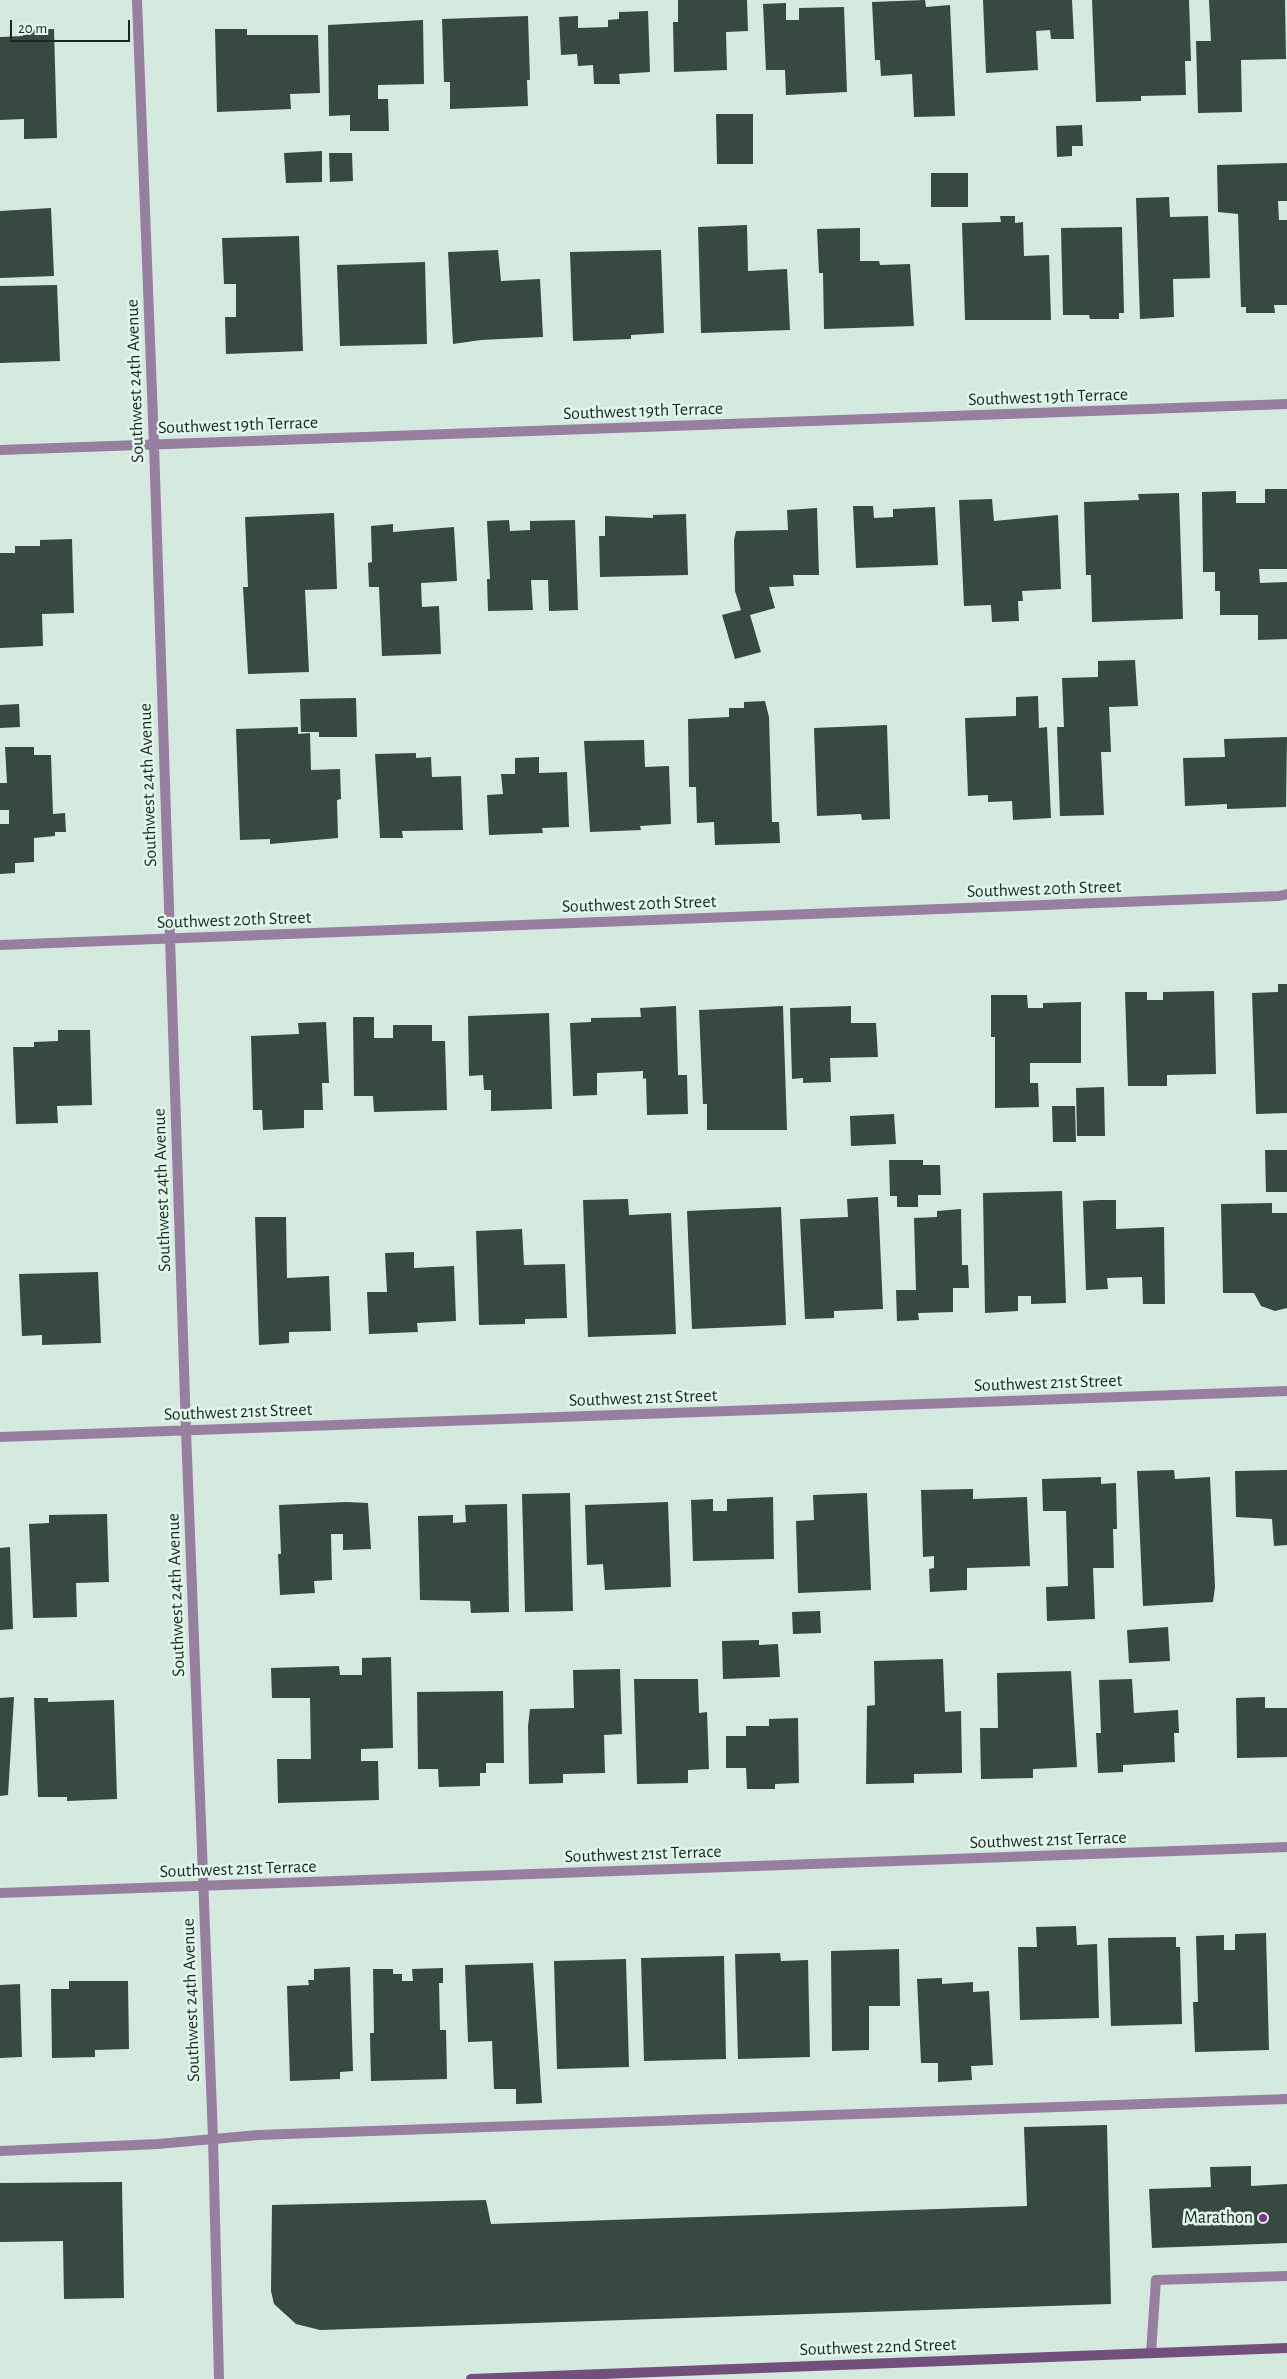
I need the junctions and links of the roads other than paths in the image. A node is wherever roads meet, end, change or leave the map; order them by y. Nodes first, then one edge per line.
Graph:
1 (136, 0) edge
2 (1287, 404) edge
3 (154, 445) junction
4 (0, 450) edge
5 (1284, 896) edge
6 (169, 938) junction
7 (0, 945) edge
8 (1287, 1390) edge
9 (186, 1430) junction
10 (0, 1437) edge
11 (1287, 1847) edge
12 (203, 1886) junction
13 (0, 1893) edge
14 (1287, 2099) edge
15 (213, 2138) junction
16 (0, 2151) edge
17 (1287, 2276) edge
18 (1287, 2348) edge
19 (1151, 2353) junction
20 (219, 2379) edge
21 (470, 2379) edge

1 - 3 street, Southwest 24th Avenue
2 - 3 street, Southwest 19th Terrace
3 - 4 street, Southwest 19th Terrace
3 - 6 street, Southwest 24th Avenue
5 - 6 street, Southwest 20th Street
6 - 7 street, Southwest 20th Street
6 - 9 street, Southwest 24th Avenue
8 - 9 street, Southwest 21st Street
9 - 10 street, Southwest 21st Street
9 - 12 street, Southwest 24th Avenue
11 - 12 street, Southwest 21st Terrace
12 - 13 street, Southwest 21st Terrace
12 - 15 street, Southwest 24th Avenue
14 - 15 street
15 - 16 street
15 - 20 street, Southwest 24th Avenue
17 - 19 street
18 - 19 main road, Southwest 22nd Street
19 - 21 main road, Southwest 22nd Street

